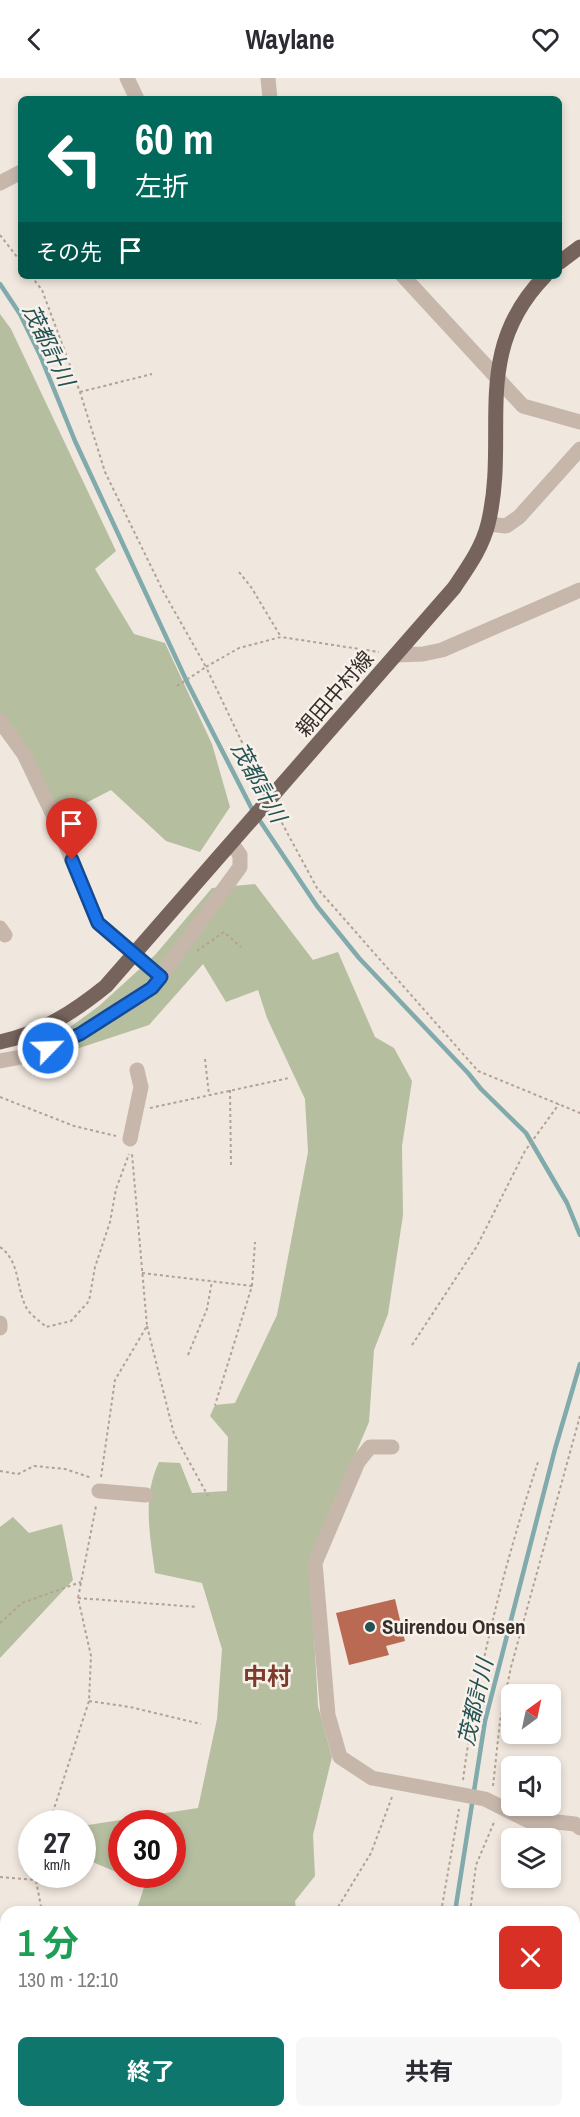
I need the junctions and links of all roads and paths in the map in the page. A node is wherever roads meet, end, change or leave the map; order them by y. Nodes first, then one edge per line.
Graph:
1 (127, 78) edge
2 (268, 78) edge
3 (136, 96) edge
4 (270, 96) edge
5 (18, 174) edge
6 (0, 183) edge
7 (0, 235) edge
8 (580, 247) edge
9 (18, 258) edge
10 (562, 260) edge
11 (33, 279) edge
12 (406, 279) edge
13 (542, 279) edge
14 (152, 374) dead end
15 (496, 374) junction
16 (80, 392) junction
17 (580, 422) edge
18 (580, 449) edge
19 (488, 524) junction
20 (239, 572) dead end
21 (580, 590) edge
22 (281, 637) junction
23 (396, 655) junction
24 (206, 667) junction
25 (177, 686) dead end
26 (0, 721) edge
27 (272, 797) junction
28 (232, 844) junction
29 (241, 947) dead end
30 (197, 951) dead end
31 (161, 977) junction
32 (0, 1042) edge
33 (205, 1059) dead end
34 (0, 1061) edge
35 (137, 1070) dead end
36 (289, 1077) dead end
37 (230, 1090) junction
38 (209, 1095) junction
39 (0, 1097) edge
40 (559, 1105) junction
41 (136, 1111) junction
42 (580, 1113) edge
43 (130, 1139) joint
44 (231, 1167) dead end
45 (255, 1242) dead end
46 (0, 1247) edge
47 (142, 1273) junction
48 (212, 1281) junction
49 (252, 1286) junction
50 (0, 1323) edge
51 (147, 1326) junction
52 (0, 1328) edge
53 (412, 1345) dead end
54 (188, 1355) dead end
55 (215, 1405) dead end
56 (580, 1416) edge
57 (392, 1447) dead end
58 (538, 1462) dead end
59 (0, 1471) edge
60 (100, 1486) junction
61 (146, 1495) dead end
62 (208, 1496) dead end
63 (81, 1582) junction
64 (78, 1598) junction
65 (197, 1606) dead end
66 (0, 1623) edge
67 (89, 1701) junction
68 (201, 1724) dead end
69 (397, 1782) junction
70 (461, 1794) junction
71 (492, 1802) junction
72 (54, 1810) edge
73 (580, 1828) edge
74 (0, 1876) edge
75 (18, 1878) edge
76 (38, 1888) edge
77 (41, 1906) edge
78 (339, 1906) edge
79 (442, 1906) edge
80 (471, 1906) edge

1 - 3 street
2 - 4 street
5 - 6 street
7 - 9 path
8 - 10 main road
11 - 16 path
12 - 15 street
13 - 15 main road, 親田中村線
14 - 16 path
15 - 17 street
15 - 19 main road, 親田中村線
16 - 24 path
18 - 19 street
19 - 23 main road, 親田中村線
20 - 22 path
21 - 23 street
22 - 23 path
22 - 24 path
23 - 27 main road, 親田中村線
24 - 25 path
24 - 27 path
26 - 31 street
27 - 28 main road, 親田中村線
27 - 40 path
28 - 31 street
28 - 32 main road, 親田中村線
29 - 30 path
31 - 34 street
33 - 38 path
35 - 41 street
36 - 37 path
37 - 38 path
37 - 44 path
38 - 41 path
39 - 43 path
40 - 42 path
40 - 53 path
41 - 43 street
45 - 49 path
46 - 47 path
47 - 48 path
47 - 51 path
48 - 49 path
48 - 54 path
49 - 55 path
50 - 52 street
51 - 60 path
51 - 62 path
56 - 71 path
57 - 69 street
58 - 70 path
59 - 60 path
60 - 61 street
60 - 63 path
63 - 64 path
63 - 66 path
64 - 65 path
64 - 67 path
67 - 68 path
67 - 72 path
69 - 70 street
69 - 78 path
70 - 71 street
70 - 79 path
71 - 73 street
71 - 80 path
74 - 75 path
76 - 77 path

